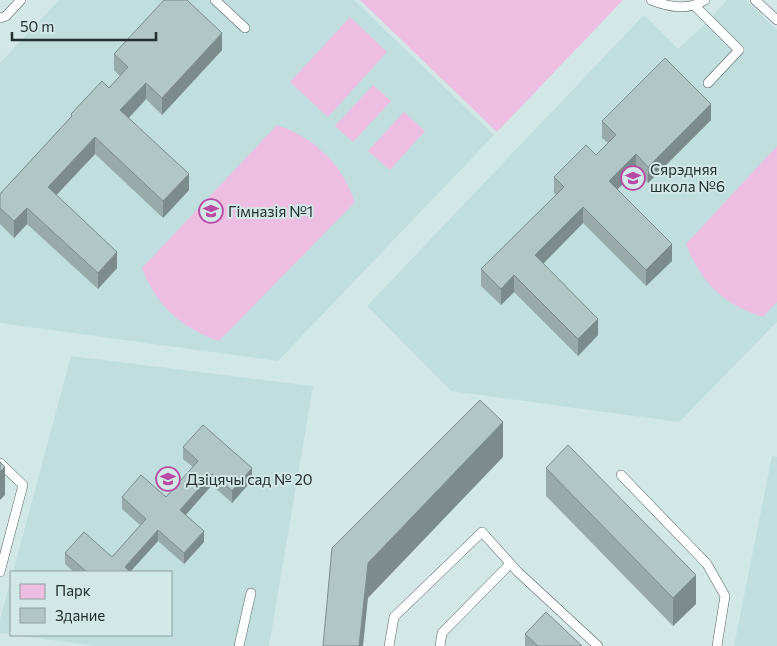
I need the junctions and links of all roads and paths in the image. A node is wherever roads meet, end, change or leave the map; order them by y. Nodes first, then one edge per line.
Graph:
1 (21, 0) edge
2 (215, 0) edge
3 (651, 0) edge
4 (705, 0) edge
5 (755, 0) edge
6 (694, 5) junction
7 (0, 18) edge
8 (777, 20) edge
9 (244, 28) dead end
10 (708, 83) dead end
11 (0, 463) edge
12 (621, 475) dead end
13 (510, 564) junction
14 (0, 572) edge
15 (251, 593) dead end
16 (239, 646) edge
17 (389, 646) edge
18 (440, 646) edge
19 (598, 646) edge
20 (717, 646) edge

1 - 7 lane
2 - 9 lane
3 - 6 lane
4 - 6 lane
5 - 8 lane
6 - 10 lane
11 - 14 lane
12 - 20 lane
13 - 17 lane
13 - 18 lane
13 - 19 lane
15 - 16 lane

